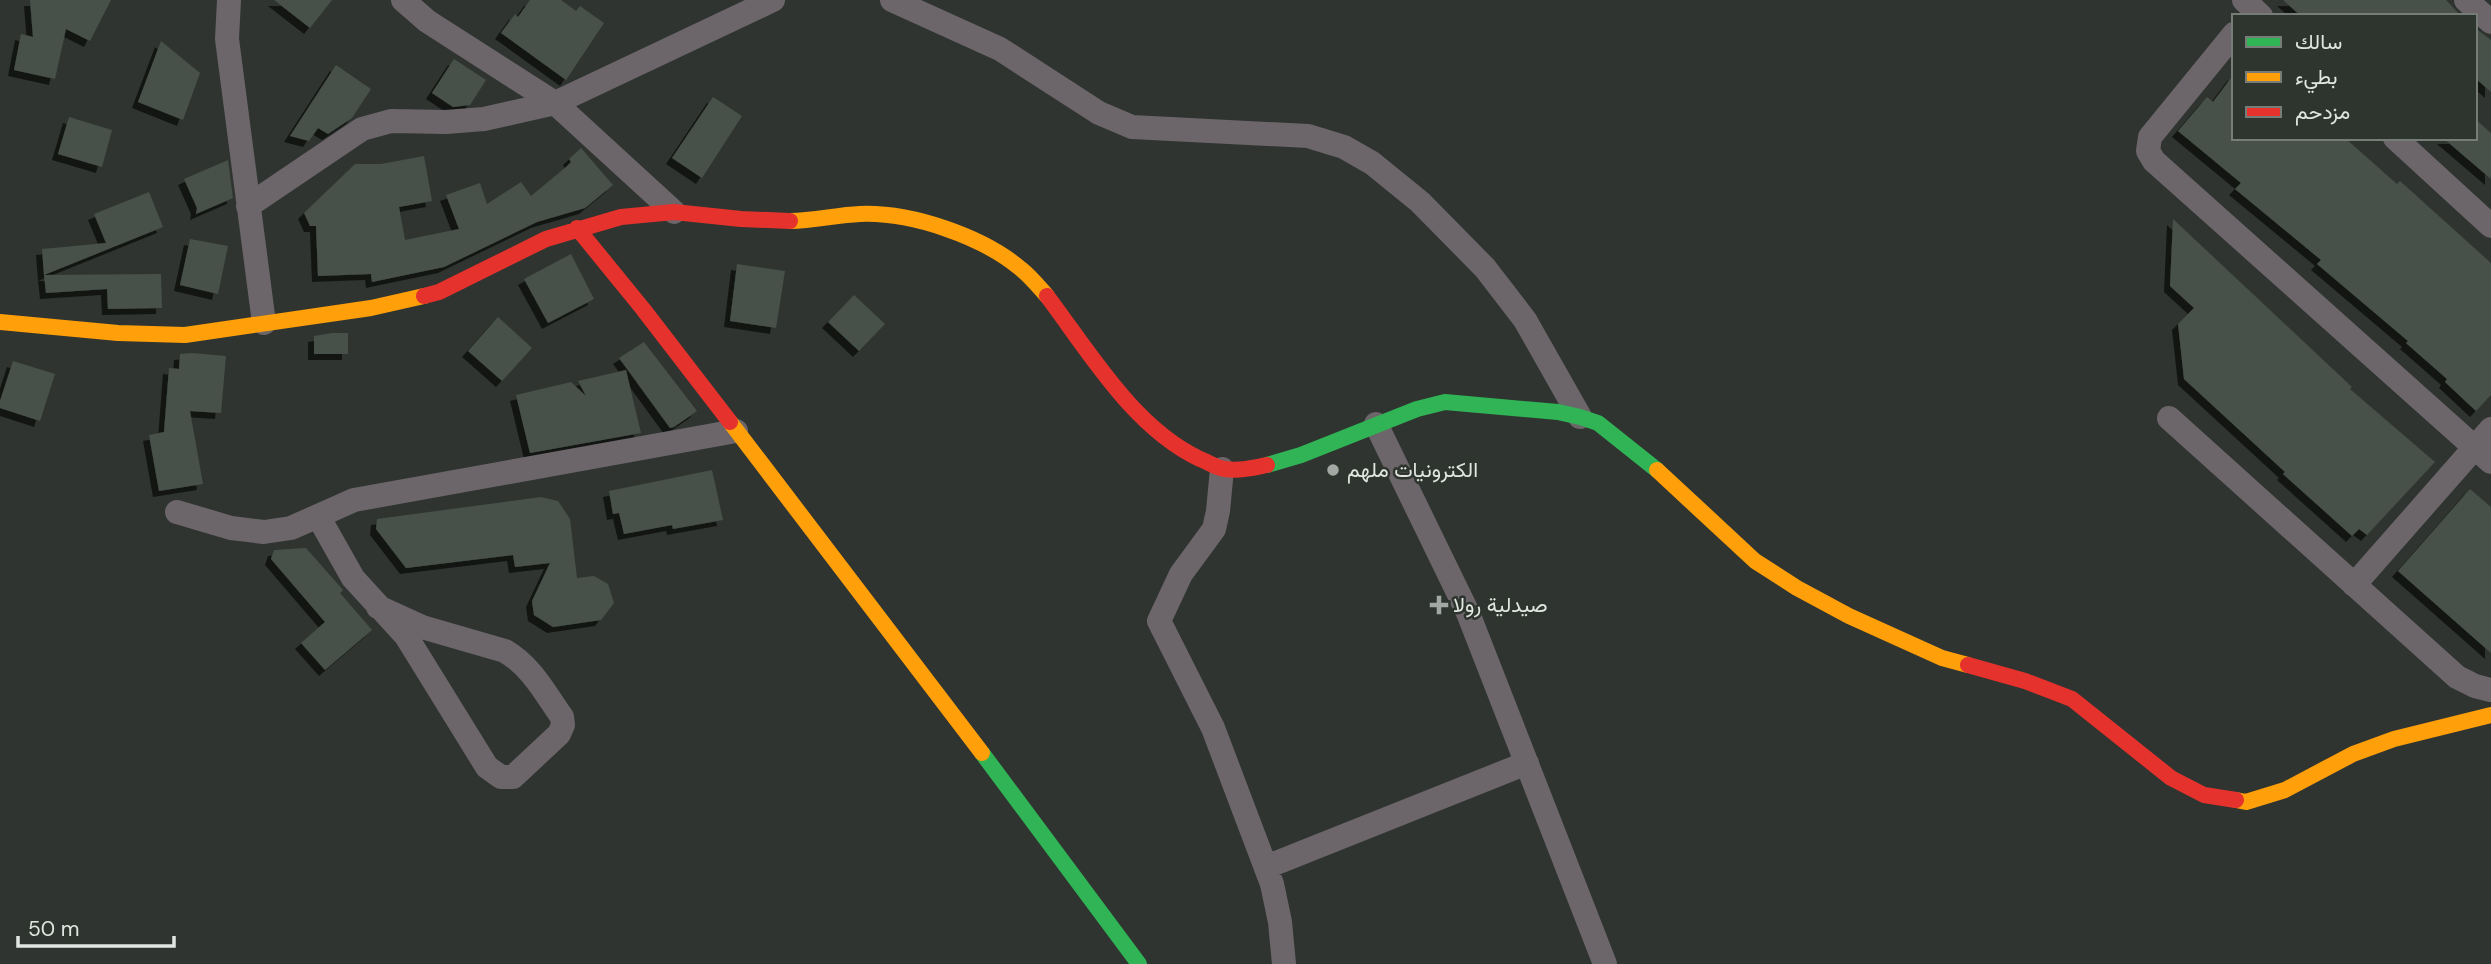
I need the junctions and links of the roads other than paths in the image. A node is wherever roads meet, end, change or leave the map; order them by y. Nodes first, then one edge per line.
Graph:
1 (229, 0) edge
2 (403, 0) edge
3 (774, 0) edge
4 (892, 0) edge
5 (2466, 0) edge
6 (2491, 22) edge
7 (2232, 36) edge
8 (555, 103) junction
9 (2397, 140) edge
10 (248, 206) junction
11 (674, 212) junction
12 (2491, 226) edge
13 (577, 228) junction
14 (0, 322) edge
15 (264, 323) junction
16 (1580, 416) junction
17 (2169, 418) dead end
18 (1376, 424) junction
19 (2491, 429) edge
20 (736, 431) junction
21 (2483, 455) edge
22 (1222, 470) junction
23 (177, 512) dead end
24 (318, 516) junction
25 (2354, 585) junction
26 (378, 607) junction
27 (2491, 690) edge
28 (2491, 715) edge
29 (1527, 763) junction
30 (1266, 867) junction
31 (1139, 964) edge
32 (1284, 964) edge
33 (1605, 964) edge

1 - 10 street
2 - 8 street
3 - 8 street
4 - 16 street
5 - 6 street
7 - 21 street
8 - 10 street
8 - 11 street
9 - 12 street
10 - 15 street
11 - 13 street
11 - 22 street
13 - 15 street
13 - 20 street
14 - 15 street
16 - 18 street
16 - 28 street
17 - 25 street
18 - 22 street
18 - 29 street
19 - 21 street
20 - 24 street
20 - 31 street
21 - 25 street
22 - 30 street
23 - 24 street
24 - 26 street
25 - 27 street
26 - 26 street
29 - 30 street
29 - 33 street
30 - 32 street

